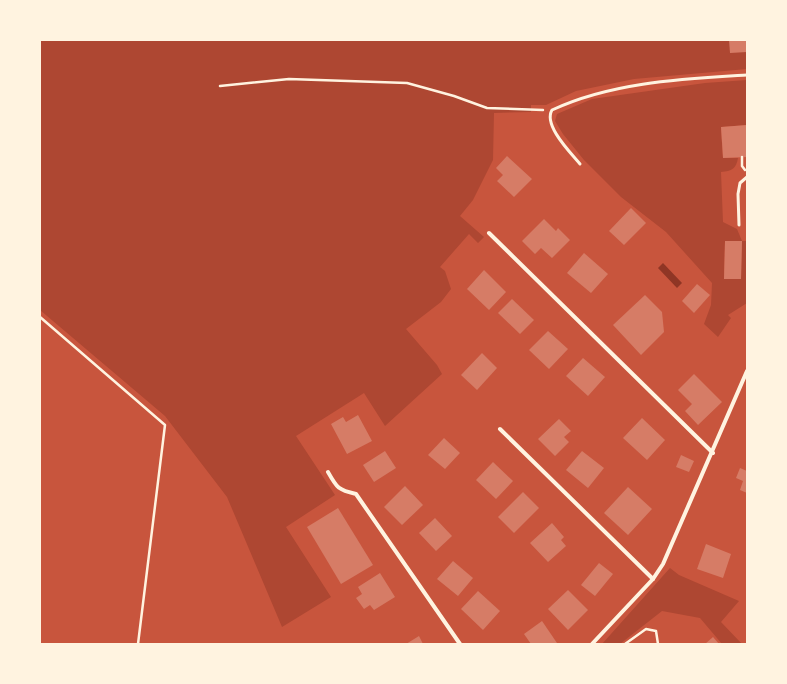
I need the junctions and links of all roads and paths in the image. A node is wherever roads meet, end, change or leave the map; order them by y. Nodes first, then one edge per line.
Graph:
1 (747, 75) edge
2 (220, 86) dead end
3 (552, 110) junction
4 (742, 157) dead end
5 (580, 164) dead end
6 (747, 173) edge
7 (747, 177) edge
8 (739, 225) dead end
9 (488, 233) dead end
10 (40, 317) edge
11 (747, 372) edge
12 (500, 429) dead end
13 (713, 453) junction
14 (328, 472) dead end
15 (653, 579) junction
16 (138, 644) edge
17 (460, 644) edge
18 (592, 644) edge
19 (625, 644) edge
20 (658, 644) edge

1 - 3 lane
2 - 3 path
3 - 5 lane
4 - 6 path
7 - 8 lane
9 - 13 street
10 - 16 path
11 - 13 street
12 - 15 street
13 - 15 street
14 - 17 street
15 - 18 street
19 - 20 path

